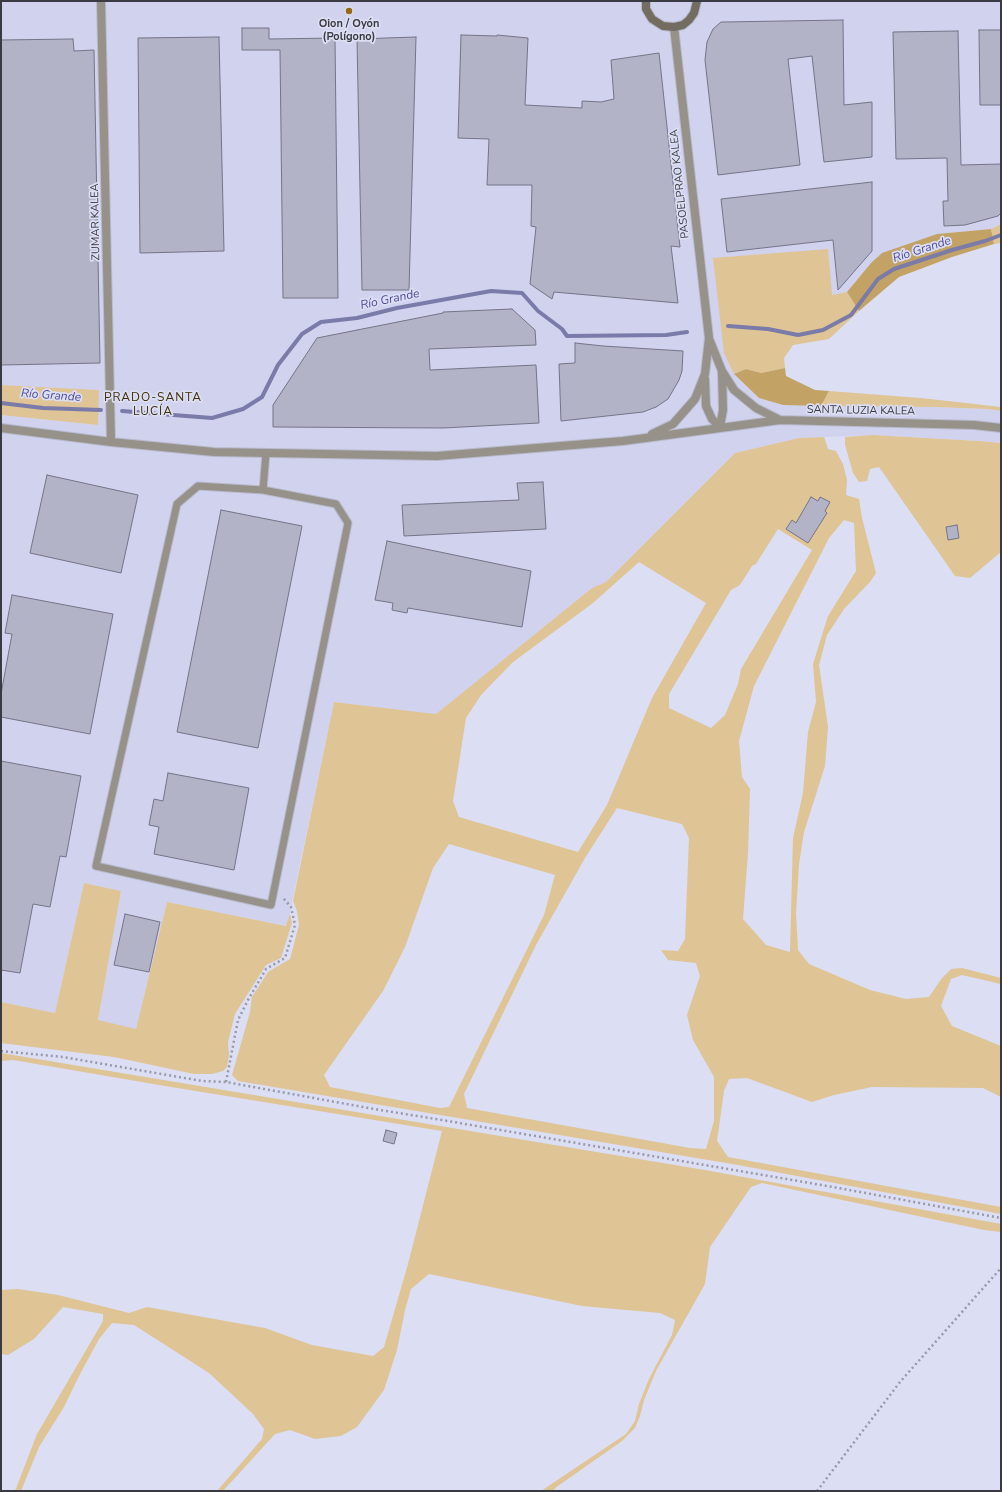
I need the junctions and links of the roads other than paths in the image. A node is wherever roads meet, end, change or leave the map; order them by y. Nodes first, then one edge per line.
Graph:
1 (101, 1) edge
2 (646, 1) edge
3 (697, 1) edge
4 (674, 27) junction
5 (709, 338) junction
6 (722, 371) junction
7 (705, 374) junction
8 (780, 420) junction
9 (720, 427) junction
10 (1, 428) edge
11 (1001, 428) edge
12 (646, 438) junction
13 (112, 442) junction
14 (266, 453) junction
15 (263, 490) junction

1 - 13 street, ZUMAR KALEA
2 - 4 main road
3 - 4 main road
4 - 5 street, PASOELPRAO KALEA
5 - 6 street
5 - 7 street
6 - 8 street
6 - 9 street
7 - 9 street
7 - 12 street
8 - 9 street, SANTA LUZIA KALEA
8 - 11 street, SANTA LUZIA KALEA
9 - 12 street, SANTA LUZIA KALEA
10 - 13 street, SANTA LUZIA KALEA
12 - 14 street, SANTA LUZIA KALEA
13 - 14 street, SANTA LUZIA KALEA
14 - 15 lane
15 - 15 lane

